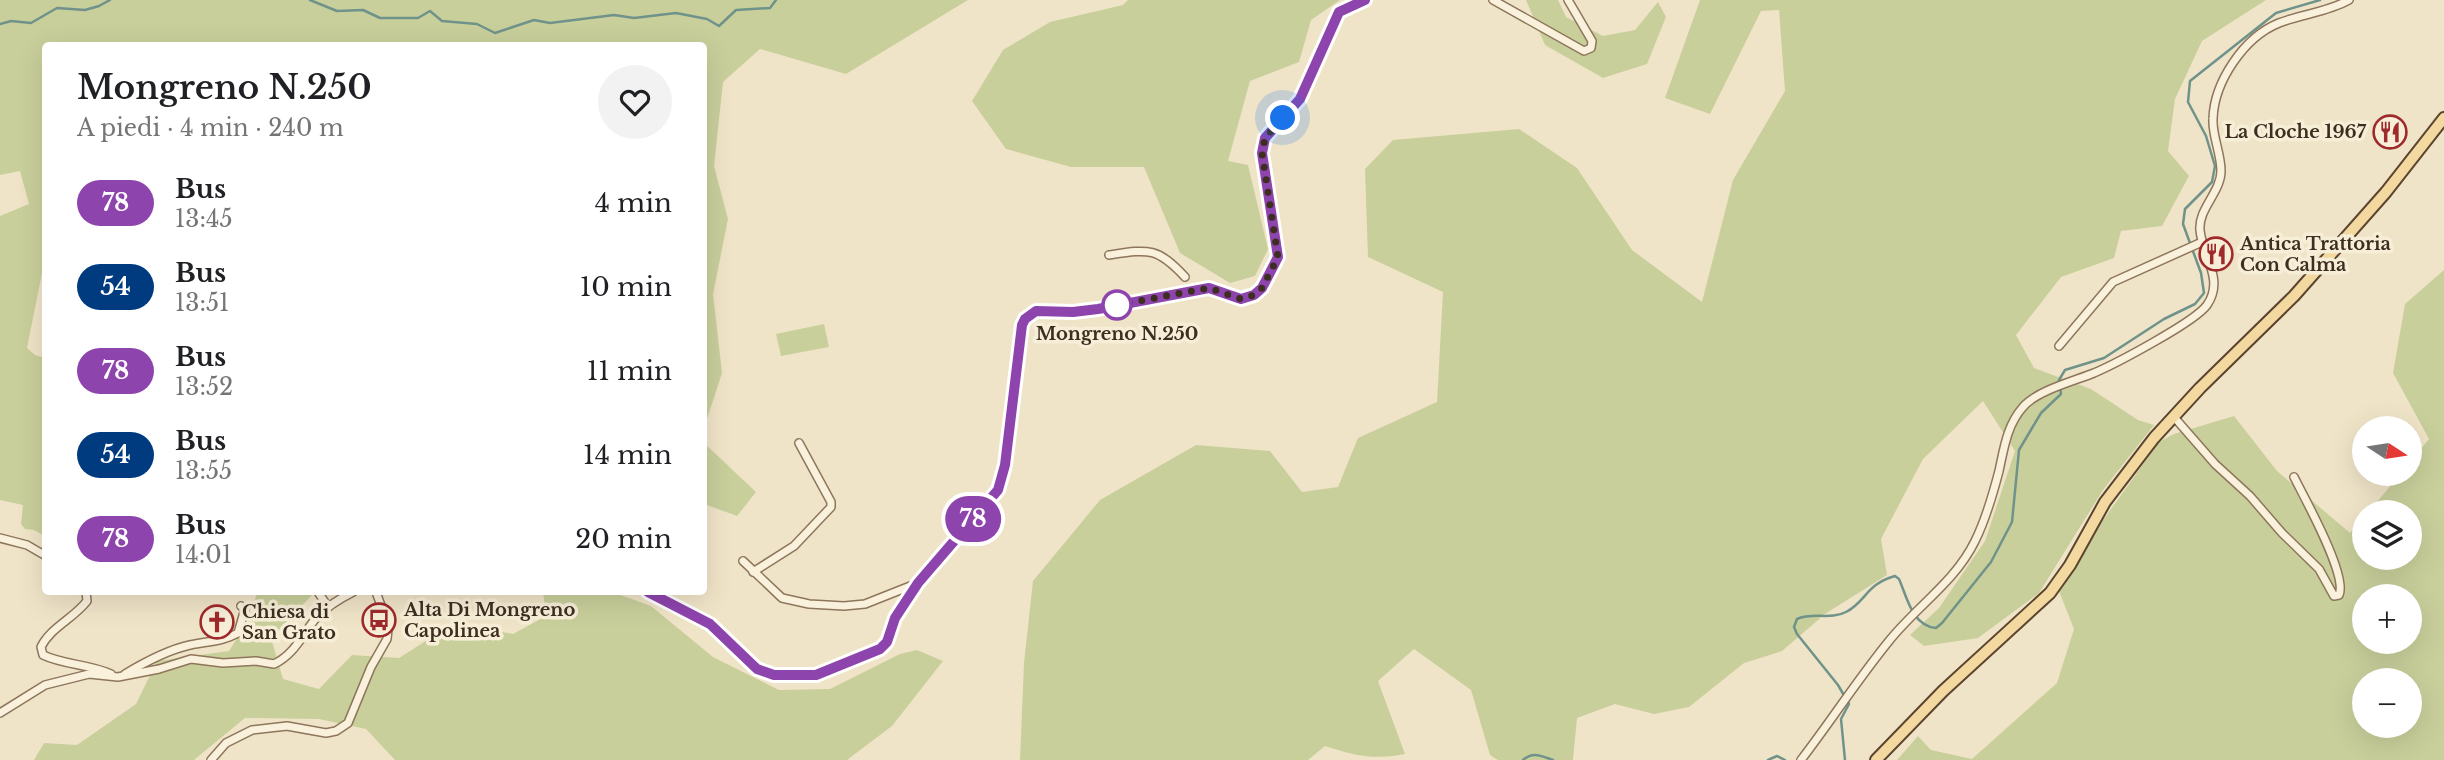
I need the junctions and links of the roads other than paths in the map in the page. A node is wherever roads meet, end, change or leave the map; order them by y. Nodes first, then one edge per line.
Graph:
1 (1364, 0) edge
2 (1493, 0) edge
3 (1569, 0) edge
4 (2349, 0) edge
5 (2444, 118) edge
6 (2201, 243) junction
7 (1109, 255) dead end
8 (1199, 290) junction
9 (2059, 346) dead end
10 (2174, 416) junction
11 (799, 443) dead end
12 (2294, 477) dead end
13 (0, 538) edge
14 (42, 554) edge
15 (743, 561) dead end
16 (753, 572) junction
17 (918, 583) junction
18 (86, 595) edge
19 (320, 595) edge
20 (346, 595) edge
21 (377, 595) edge
22 (654, 595) edge
23 (241, 606) dead end
24 (328, 607) junction
25 (121, 667) dead end
26 (120, 676) junction
27 (0, 713) edge
28 (1879, 757) edge
29 (211, 760) edge
30 (1801, 760) edge

1 - 8 street
2 - 3 street
4 - 6 street
5 - 10 main road
6 - 9 street
6 - 30 street
7 - 8 street
8 - 17 street
10 - 12 street
10 - 28 main road
11 - 16 street
13 - 14 street
15 - 16 street
16 - 17 street
17 - 22 street
18 - 26 street
19 - 24 street
20 - 24 street
21 - 29 street
23 - 26 street
24 - 26 street
25 - 26 street
26 - 27 street

